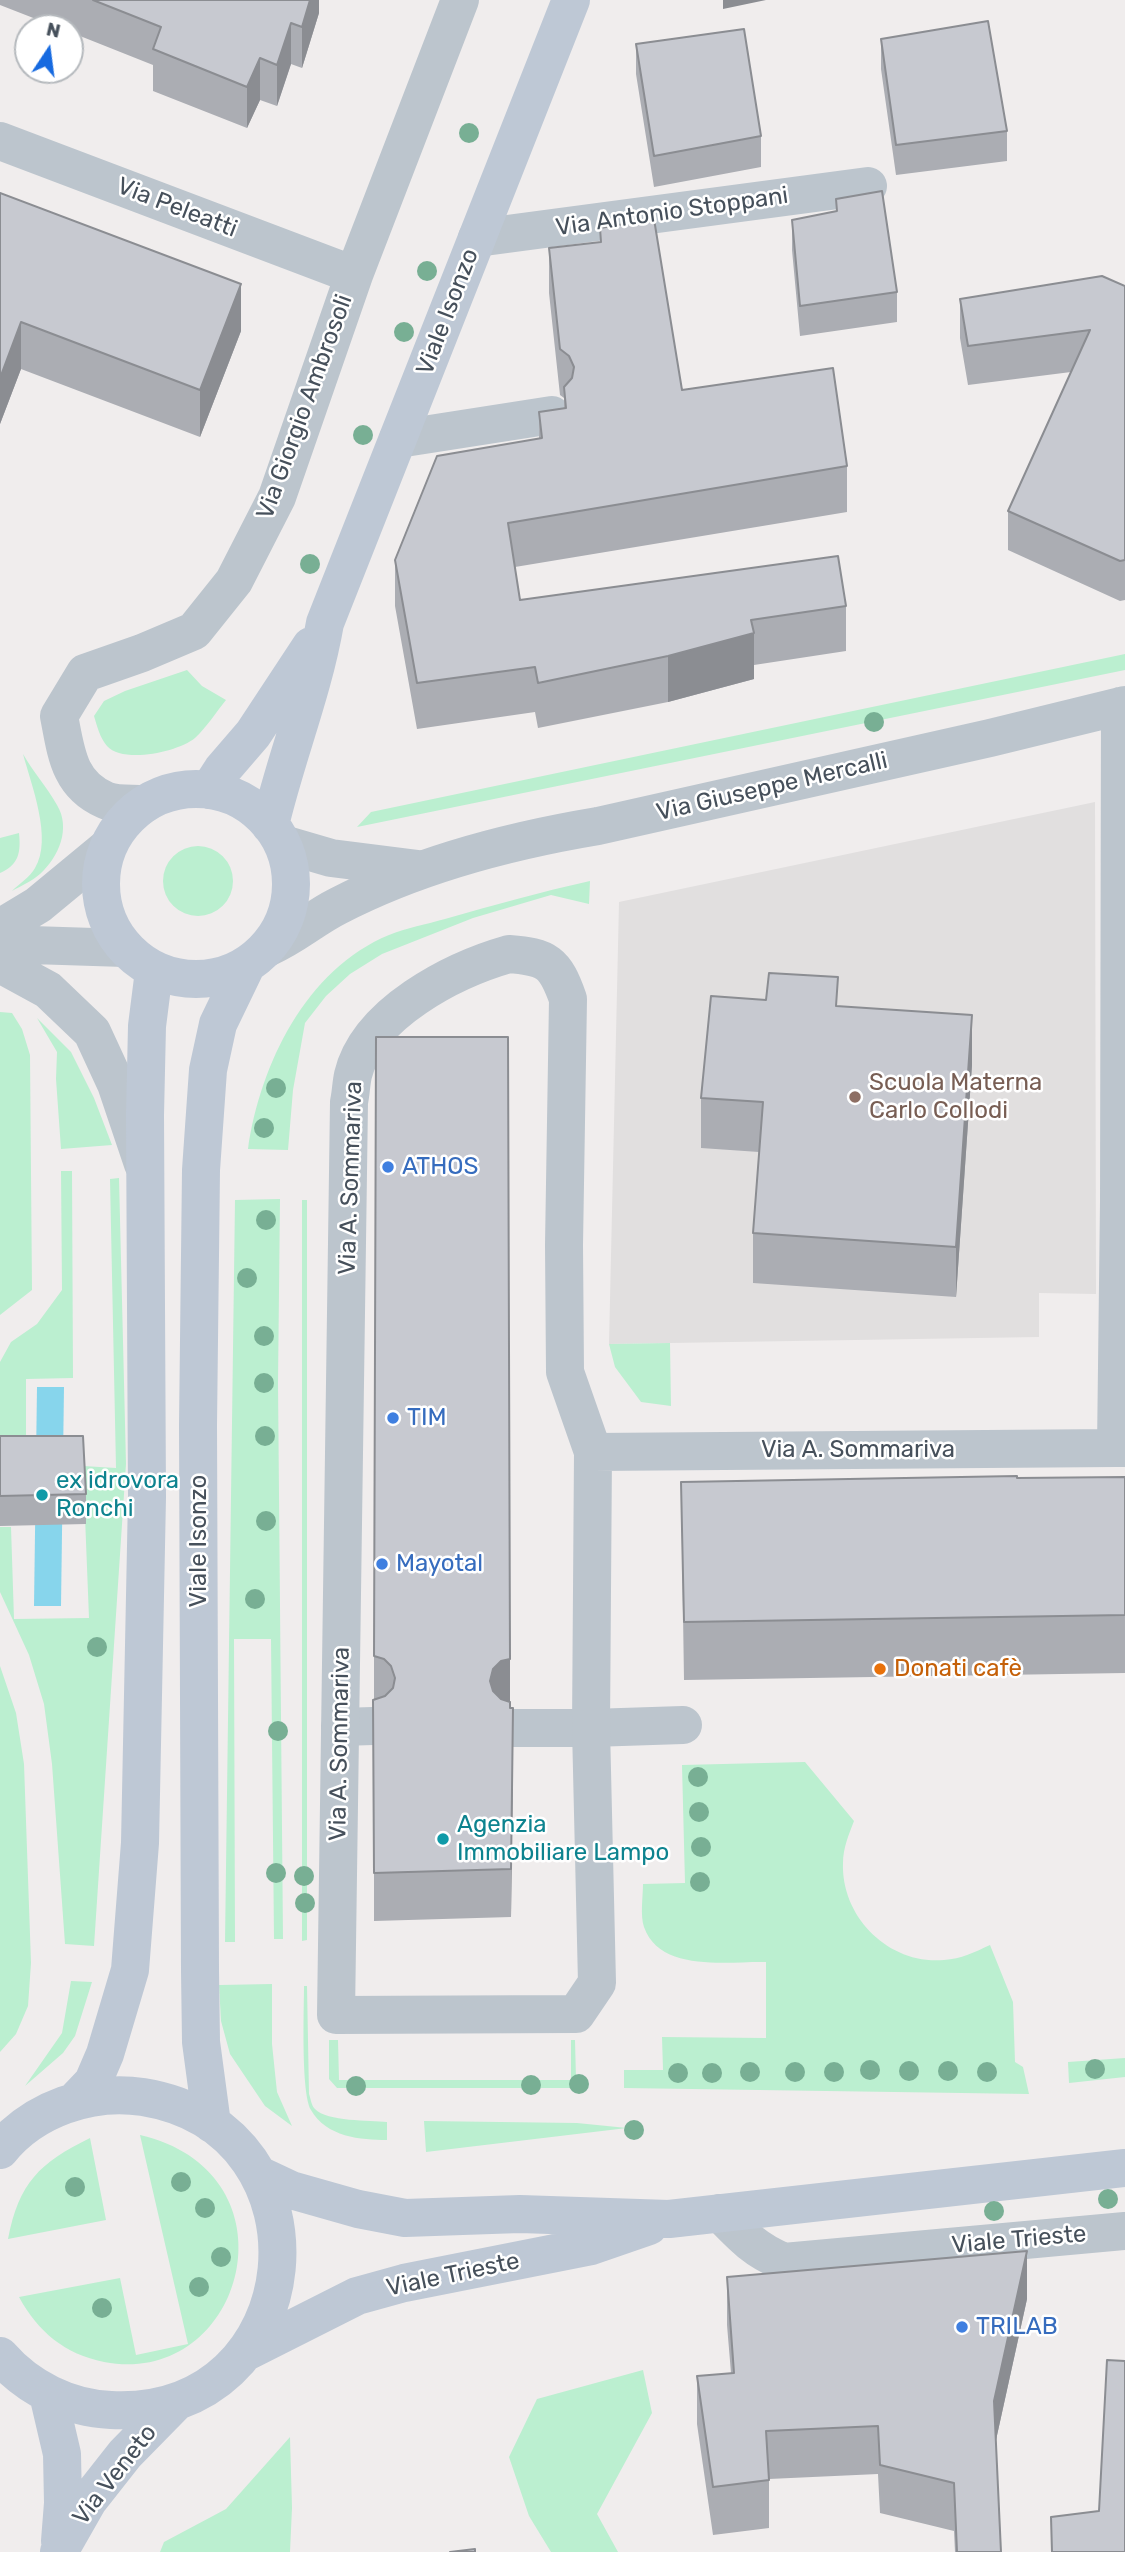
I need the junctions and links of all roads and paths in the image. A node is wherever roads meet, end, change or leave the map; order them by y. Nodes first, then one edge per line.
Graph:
1 (460, 0) edge
2 (570, 0) edge
3 (0, 141) edge
4 (868, 186) dead end
5 (477, 238) junction
6 (354, 275) junction
7 (552, 415) edge
8 (398, 439) junction
9 (325, 623) junction
10 (1122, 705) edge
11 (209, 790) junction
12 (144, 804) junction
13 (277, 834) junction
14 (107, 848) junction
15 (418, 869) junction
16 (0, 928) edge
17 (0, 944) edge
18 (258, 956) junction
19 (139, 959) junction
20 (0, 964) edge
21 (145, 1169) junction
22 (1122, 1202) edge
23 (1121, 1448) edge
24 (593, 1452) junction
25 (683, 1725) dead end
26 (512, 1728) edge
27 (591, 1728) junction
28 (74, 2102) junction
29 (212, 2124) junction
30 (0, 2150) edge
31 (1125, 2168) edge
32 (258, 2175) junction
33 (720, 2213) junction
34 (669, 2219) junction
35 (1125, 2231) edge
36 (246, 2352) junction
37 (0, 2356) edge
38 (48, 2395) junction
39 (176, 2402) junction
40 (58, 2552) edge

1 - 6 street, Via Giorgio Ambrosoli
2 - 5 main road, Viale Isonzo
3 - 6 street, Via Peleatti
4 - 5 street, Via Antonio Stoppani
5 - 8 main road, Viale Isonzo
6 - 12 street, Via Giorgio Ambrosoli
7 - 8 street
8 - 9 main road, Viale Isonzo
9 - 11 main road, Viale Isonzo
9 - 13 main road, Viale Isonzo
10 - 15 street, Via Giuseppe Mercalli
10 - 22 street, Via A. Sommariva
11 - 12 main road
11 - 13 main road
12 - 14 main road
13 - 15 street, Via Giuseppe Mercalli
13 - 18 main road, Viale Isonzo
14 - 16 street
14 - 19 main road
15 - 18 street, Via Giuseppe Mercalli
17 - 19 street
18 - 19 main road
18 - 29 main road, Viale Isonzo
19 - 21 main road
20 - 21 street
21 - 28 main road
22 - 23 street, Via A. Sommariva
23 - 24 street, Via A. Sommariva
24 - 27 street
24 - 27 street, Via A. Sommariva
25 - 27 street
26 - 27 street
28 - 29 main road, Viale Trieste
28 - 30 main road, Viale Trieste
29 - 32 main road, Viale Trieste
31 - 33 main road, Viale Trieste
32 - 34 main road, Viale Trieste
32 - 36 main road, Viale Trieste
33 - 34 main road, Viale Trieste
33 - 35 street, Viale Trieste
34 - 36 main road, Viale Trieste
36 - 39 main road, Viale Trieste
37 - 38 main road, Viale Trieste
38 - 39 main road, Viale Trieste
38 - 40 main road, Via Veneto
39 - 40 main road, Via Veneto

